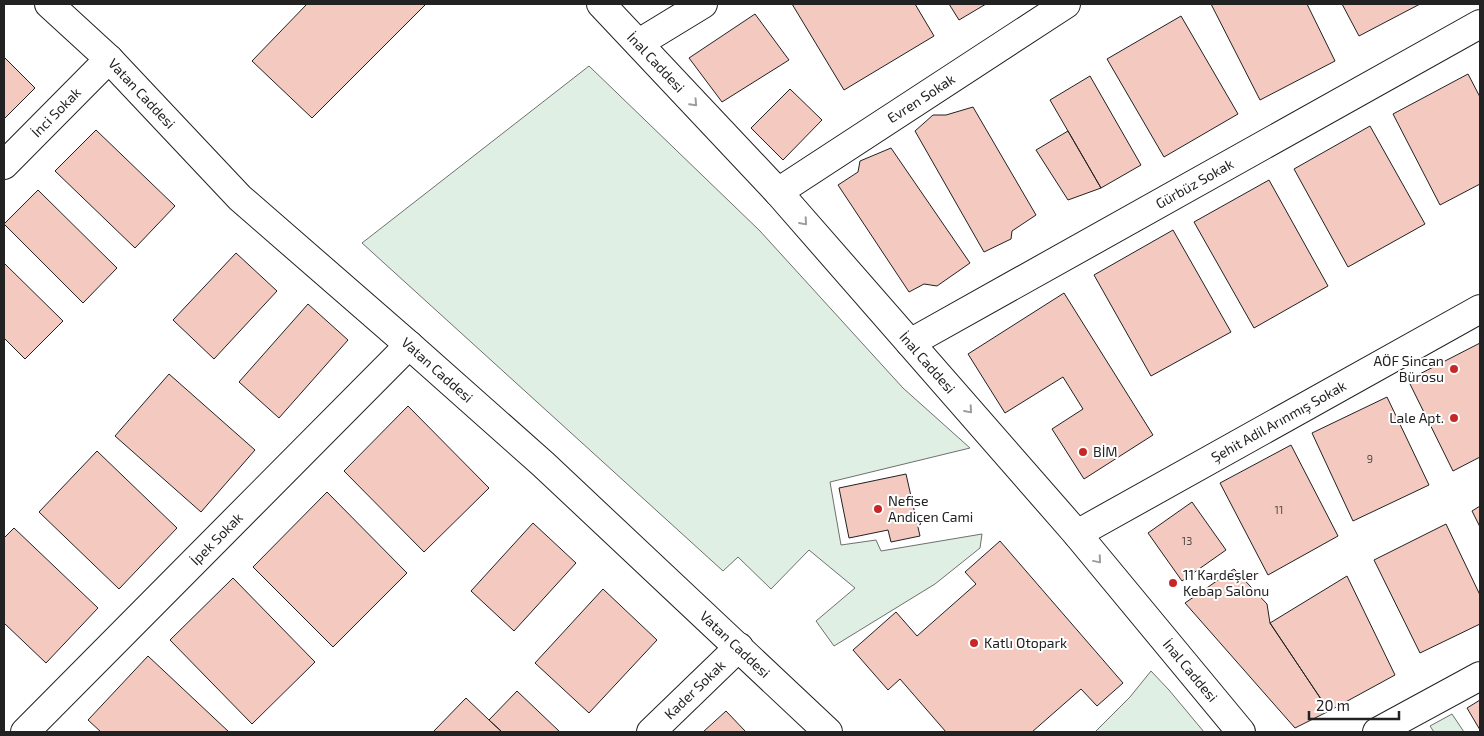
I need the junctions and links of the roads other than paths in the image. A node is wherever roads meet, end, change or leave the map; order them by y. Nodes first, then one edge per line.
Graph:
1 (49, 4) edge
2 (601, 4) edge
3 (703, 4) edge
4 (1066, 4) edge
5 (1480, 24) edge
6 (639, 43) junction
7 (108, 60) junction
8 (4, 165) edge
9 (778, 192) junction
10 (1480, 309) edge
11 (910, 343) junction
12 (409, 345) junction
13 (1077, 534) junction
14 (739, 647) junction
15 (1480, 676) edge
16 (25, 732) edge
17 (651, 732) edge
18 (828, 732) edge
19 (1241, 732) edge
20 (1377, 732) edge

1 - 7 street, Vatan Caddesi
2 - 6 street, İnal Caddesi
3 - 6 street
4 - 9 street, Evren Sokak
5 - 11 street, Gürbüz Sokak
6 -> 9 street, İnal Caddesi
7 - 8 street, İnci Sokak
7 - 12 street, Vatan Caddesi
9 -> 11 street, İnal Caddesi
10 - 13 street, Şehit Adil Arınmış Sokak
11 -> 13 street, İnal Caddesi
12 - 14 street, Vatan Caddesi
12 - 16 street, İpek Sokak
13 -> 19 street, İnal Caddesi
14 - 17 street, Kader Sokak
14 - 18 street, Vatan Caddesi
15 - 20 street

